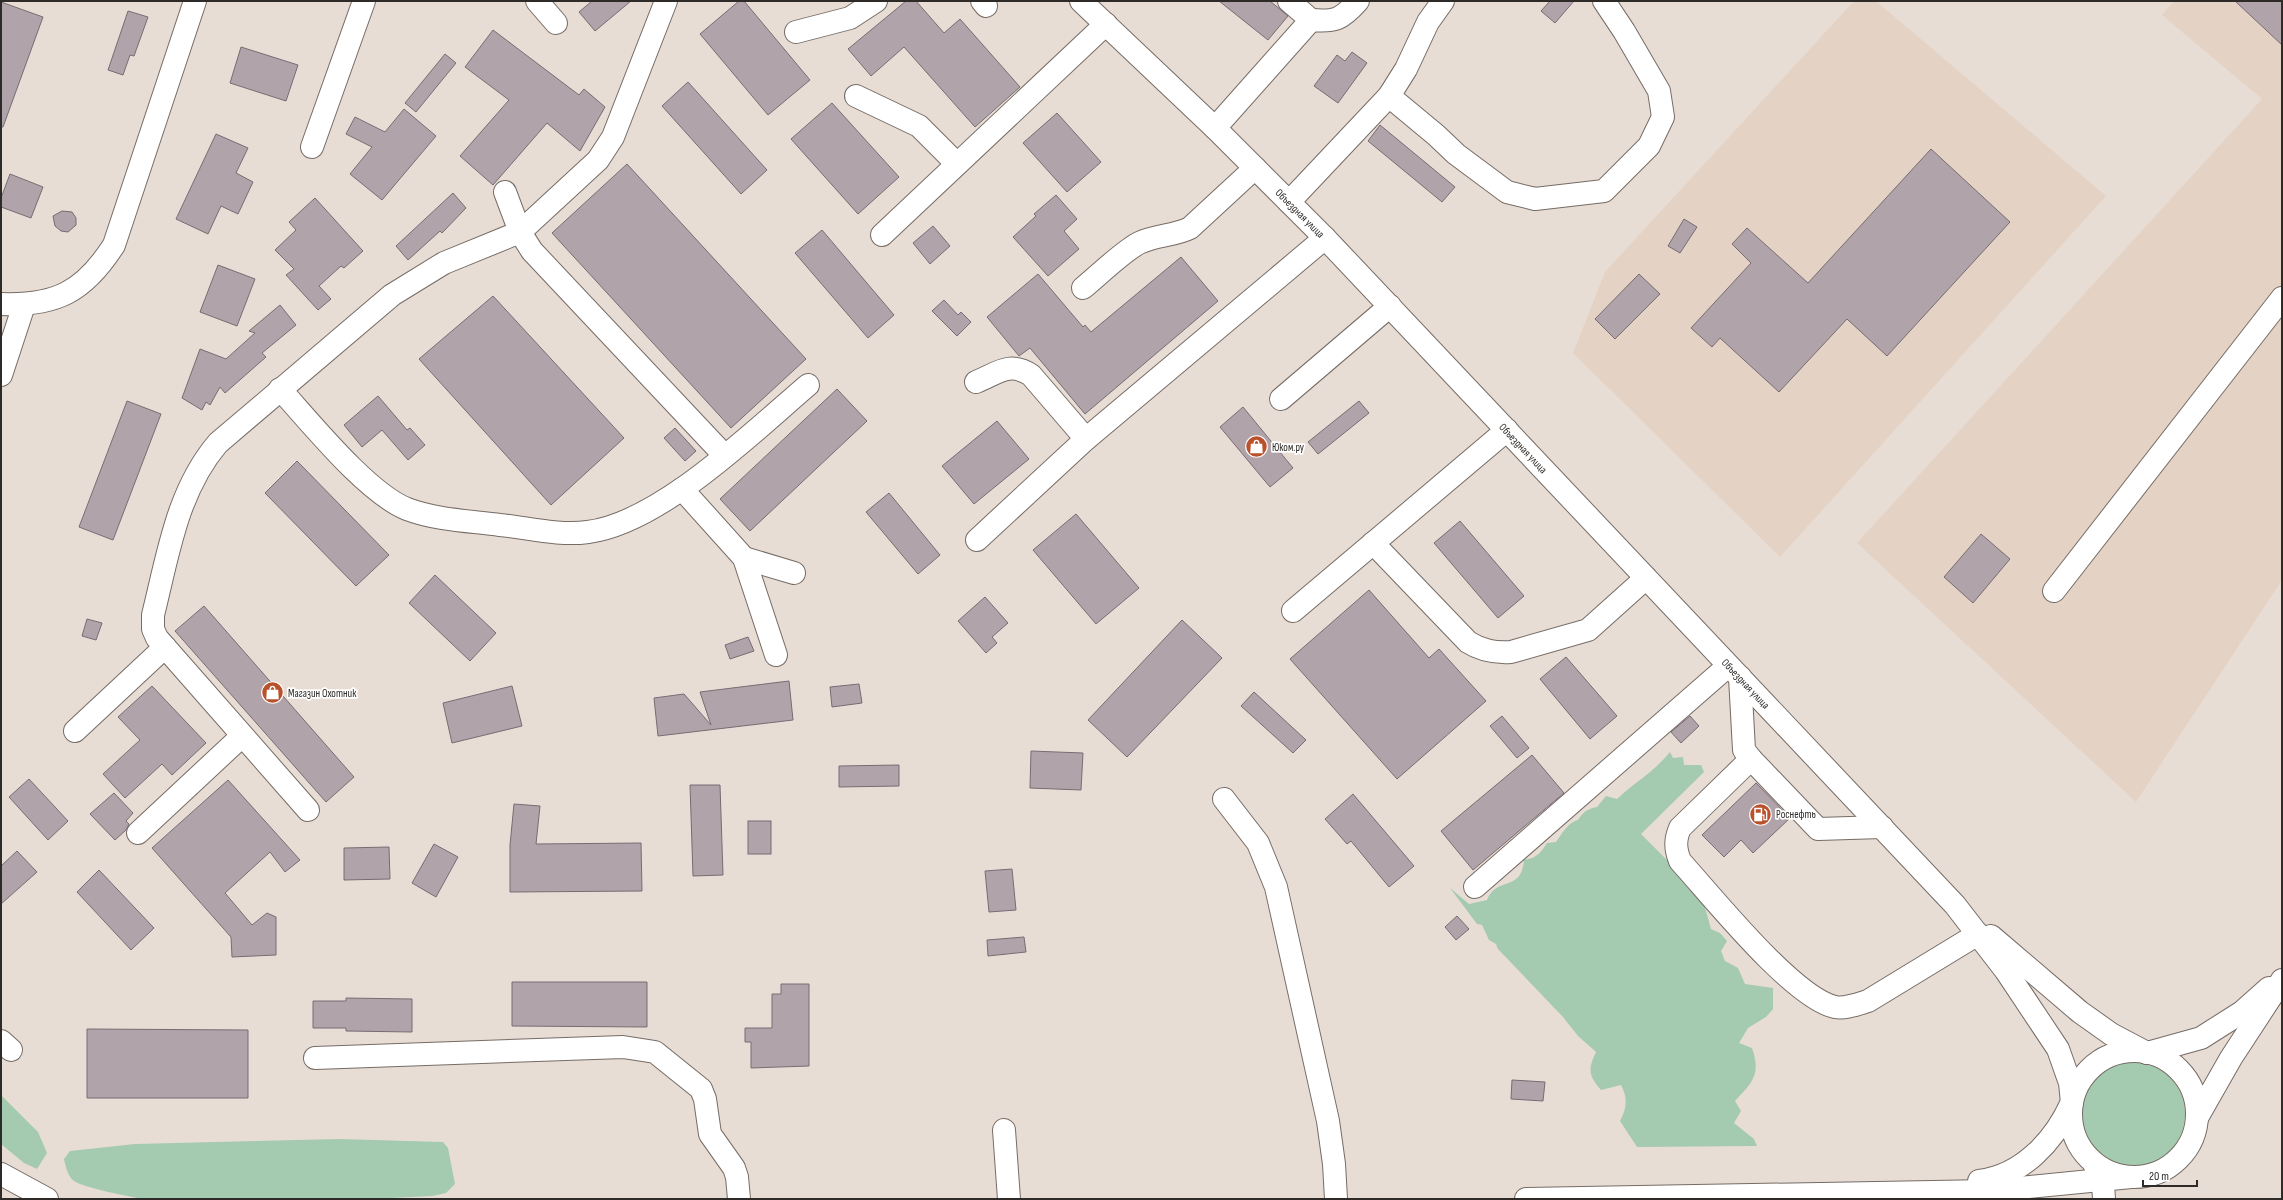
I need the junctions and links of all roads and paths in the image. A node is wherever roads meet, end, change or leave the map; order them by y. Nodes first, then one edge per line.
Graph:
1 (194, 1) edge
2 (364, 1) edge
3 (537, 1) edge
4 (666, 1) edge
5 (876, 1) edge
6 (1082, 1) edge
7 (1289, 1) edge
8 (1358, 1) edge
9 (1443, 1) edge
10 (1604, 1) edge
11 (1310, 20) junction
12 (556, 23) dead end
13 (1106, 24) junction
14 (796, 32) dead end
15 (856, 96) dead end
16 (1389, 96) junction
17 (1215, 128) junction
18 (312, 147) dead end
19 (956, 164) junction
20 (1254, 168) junction
21 (505, 192) dead end
22 (1289, 202) junction
23 (520, 232) junction
24 (882, 235) dead end
25 (1325, 238) junction
26 (1083, 288) dead end
27 (2282, 298) edge
28 (1, 304) edge
29 (24, 305) junction
30 (1390, 306) junction
31 (1, 375) edge
32 (976, 382) dead end
33 (808, 385) dead end
34 (280, 389) junction
35 (1281, 399) dead end
36 (1507, 430) junction
37 (1086, 438) junction
38 (724, 455) junction
39 (682, 489) junction
40 (978, 540) dead end
41 (1374, 543) junction
42 (744, 558) junction
43 (794, 573) dead end
44 (1646, 578) junction
45 (2054, 591) dead end
46 (1293, 611) dead end
47 (165, 647) junction
48 (776, 655) dead end
49 (1734, 672) junction
50 (75, 731) dead end
51 (242, 736) junction
52 (1751, 759) junction
53 (1224, 799) dead end
54 (308, 810) dead end
55 (1882, 827) junction
56 (138, 833) dead end
57 (1475, 887) dead end
58 (1955, 905) junction
59 (1978, 934) junction
60 (2282, 978) edge
61 (2146, 1053) junction
62 (315, 1058) dead end
63 (2072, 1103) junction
64 (2198, 1116) junction
65 (1004, 1130) dead end
66 (2090, 1160) junction
67 (1, 1174) edge
68 (2131, 1177) junction
69 (1891, 1191) junction
70 (2103, 1192) edge
71 (47, 1199) edge
72 (739, 1199) edge
73 (1009, 1199) edge
74 (1336, 1199) edge
75 (1526, 1199) edge

1 - 29 street
2 - 18 street
3 - 12 street
4 - 23 street
5 - 14 street
6 - 13 street, Объездная улица
7 - 11 street
8 - 11 street
9 - 16 street
10 - 16 street
11 - 17 street
13 - 17 street, Объездная улица
13 - 19 street
15 - 19 street
16 - 22 street
17 - 20 street, Объездная улица
19 - 24 street
20 - 22 street, Объездная улица
20 - 26 street
21 - 23 street
22 - 25 street, Объездная улица
23 - 34 street
23 - 38 street
25 - 30 street, Объездная улица
25 - 37 street
27 - 45 street
28 - 29 street
29 - 31 street
30 - 35 street
30 - 36 street, Объездная улица
32 - 37 street
33 - 38 street
34 - 39 street
34 - 47 street
36 - 41 street
36 - 44 street, Объездная улица
37 - 40 street
38 - 39 street
39 - 42 street
41 - 44 street
41 - 46 street
42 - 43 street
42 - 48 street
44 - 49 street, Объездная улица
47 - 50 street
47 - 51 street
49 - 52 street
49 - 55 street, Объездная улица
49 - 57 street
51 - 54 street
51 - 56 street
52 - 55 street
52 - 59 street
53 - 74 street
55 - 58 street, Объездная улица
58 - 59 street
58 - 61 street
59 - 63 street
60 - 61 street
60 - 64 street
61 - 63 street
61 - 64 street
62 - 72 street
63 - 66 street
63 - 69 street
64 - 68 street
65 - 73 street
66 - 68 street
66 - 70 street
67 - 71 street
68 - 70 street
69 - 70 street
69 - 75 street

